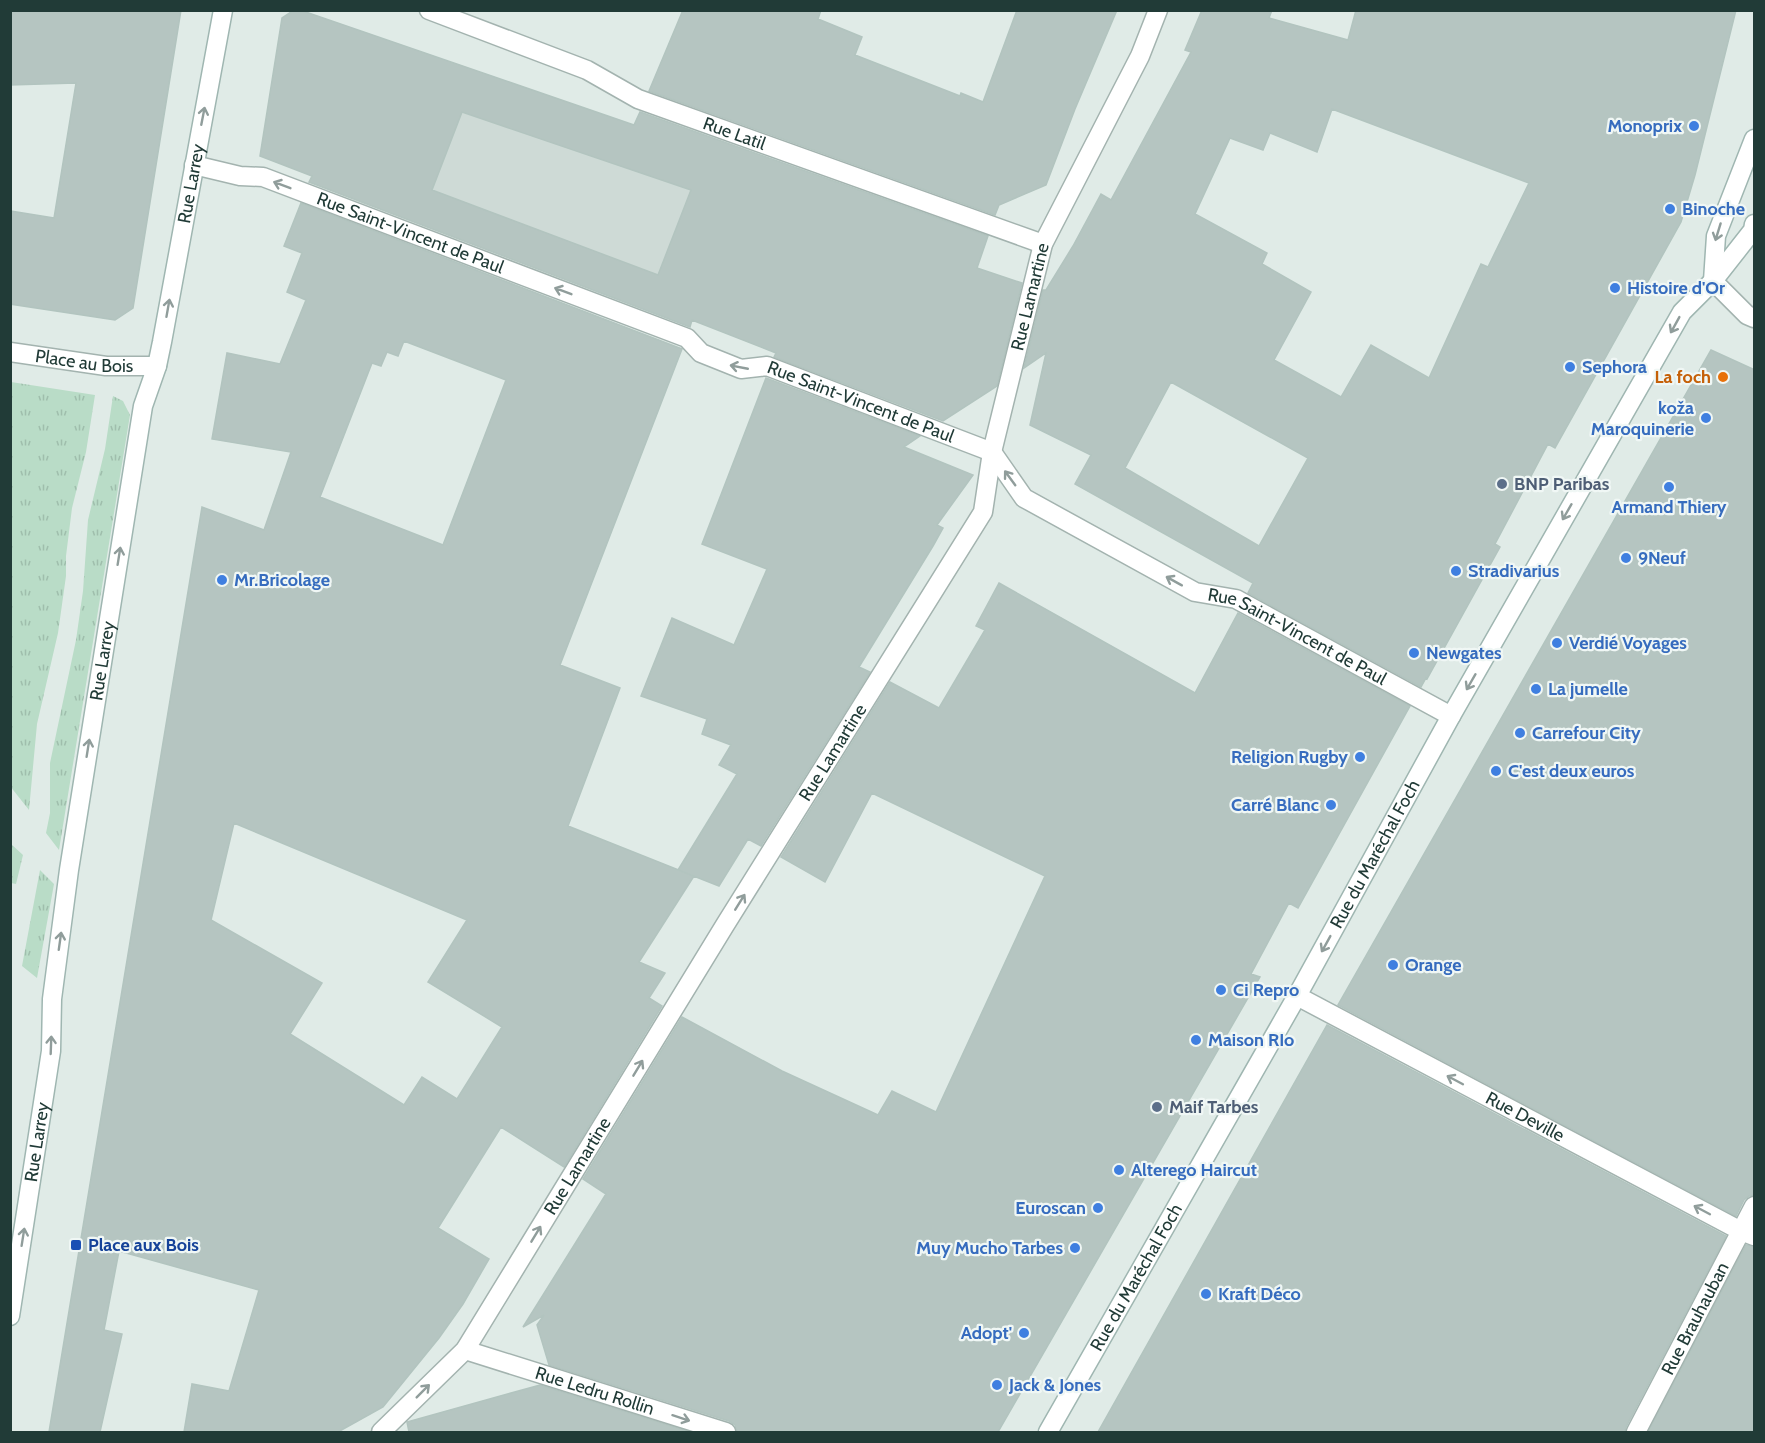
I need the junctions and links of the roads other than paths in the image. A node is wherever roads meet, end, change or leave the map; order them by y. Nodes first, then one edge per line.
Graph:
1 (223, 10) edge
2 (429, 10) edge
3 (1158, 10) edge
4 (1755, 139) edge
5 (194, 165) junction
6 (1755, 224) edge
7 (1043, 244) junction
8 (1713, 281) junction
9 (1755, 318) edge
10 (10, 352) edge
11 (157, 366) junction
12 (992, 452) junction
13 (1451, 716) junction
14 (1297, 996) junction
15 (1755, 1206) edge
16 (1748, 1233) edge
17 (10, 1316) edge
18 (465, 1350) junction
19 (381, 1432) edge
20 (726, 1432) edge
21 (1048, 1432) edge
22 (1636, 1432) edge

5 -> 1 street, Rue Larrey
2 - 7 street, Rue Latil
3 - 7 street, Rue Lamartine
4 -> 8 street
11 -> 5 street, Rue Larrey
12 -> 5 street, Rue Saint-Vincent de Paul
6 - 8 street, Rue du Maréchal Foch
7 - 12 street, Rue Lamartine
8 - 9 street
8 -> 13 street, Rue du Maréchal Foch
10 - 11 street, Place au Bois
17 -> 11 street, Rue Larrey
13 -> 12 street, Rue Saint-Vincent de Paul
18 -> 12 street, Rue Lamartine
13 -> 14 street, Rue du Maréchal Foch
16 -> 14 street, Rue Deville
14 - 21 street, Rue du Maréchal Foch
15 - 16 street, Rue Brauhauban
16 - 22 street, Rue Brauhauban
19 -> 18 street, Rue Lamartine
18 -> 20 street, Rue Ledru Rollin

